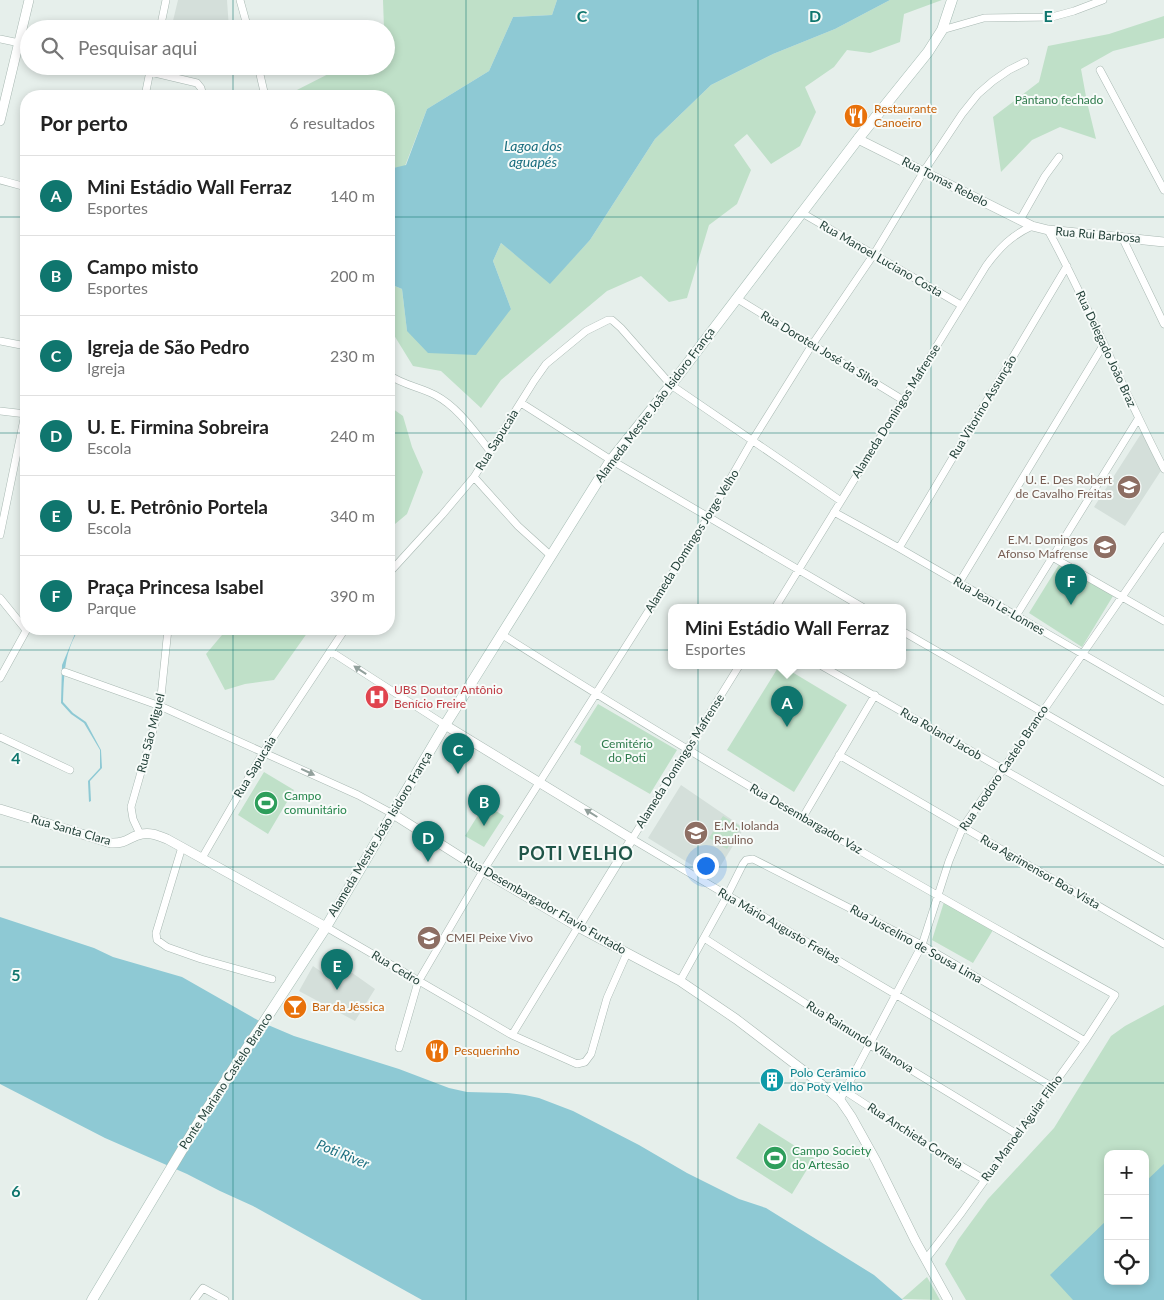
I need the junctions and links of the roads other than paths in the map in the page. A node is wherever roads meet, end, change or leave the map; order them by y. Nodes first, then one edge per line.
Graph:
1 (29, 0) edge
2 (166, 0) edge
3 (240, 0) edge
4 (952, 0) edge
5 (1103, 0) edge
6 (27, 20) edge
7 (162, 20) edge
8 (246, 20) edge
9 (942, 30) junction
10 (0, 39) edge
11 (20, 43) edge
12 (20, 57) edge
13 (1025, 62) dead end
14 (1100, 70) dead end
15 (150, 75) edge
16 (171, 75) edge
17 (260, 75) edge
18 (146, 90) edge
19 (202, 90) edge
20 (264, 90) edge
21 (0, 121) edge
22 (858, 139) junction
23 (1059, 157) dead end
24 (924, 171) junction
25 (0, 180) edge
26 (20, 185) edge
27 (1164, 190) edge
28 (802, 213) junction
29 (1020, 220) junction
30 (1032, 226) junction
31 (1048, 230) junction
32 (1122, 237) junction
33 (1164, 242) edge
34 (874, 254) junction
35 (1067, 266) junction
36 (736, 298) junction
37 (961, 305) junction
38 (1164, 324) edge
39 (0, 341) edge
40 (1104, 344) junction
41 (20, 345) edge
42 (812, 345) junction
43 (395, 379) edge
44 (671, 385) junction
45 (903, 400) junction
46 (521, 403) junction
47 (0, 411) edge
48 (20, 413) edge
49 (1138, 419) junction
50 (752, 440) junction
51 (20, 442) edge
52 (490, 451) junction
53 (611, 460) junction
54 (1164, 469) edge
55 (474, 477) junction
56 (841, 501) junction
57 (834, 512) junction
58 (708, 516) junction
59 (0, 535) edge
60 (1163, 539) edge
61 (899, 548) junction
62 (550, 555) junction
63 (1054, 558) junction
64 (395, 566) edge
65 (799, 570) junction
66 (959, 582) junction
67 (1122, 597) junction
68 (0, 598) edge
69 (778, 604) edge
70 (857, 604) edge
71 (1016, 616) junction
72 (1164, 621) edge
73 (20, 622) edge
74 (906, 632) edge
75 (501, 634) junction
76 (24, 635) edge
77 (167, 635) edge
78 (341, 635) edge
79 (330, 651) junction
80 (1082, 654) junction
81 (737, 669) edge
82 (827, 669) edge
83 (66, 672) dead end
84 (0, 678) edge
85 (596, 694) junction
86 (875, 695) junction
87 (1164, 701) edge
88 (160, 706) junction
89 (1042, 712) junction
90 (445, 725) junction
91 (0, 737) edge
92 (686, 750) junction
93 (264, 751) junction
94 (839, 755) junction
95 (70, 770) dead end
96 (1002, 770) junction
97 (540, 782) junction
98 (1164, 782) edge
99 (0, 809) edge
100 (393, 814) junction
101 (803, 817) junction
102 (963, 827) junction
103 (140, 834) junction
104 (632, 838) junction
105 (182, 847) junction
106 (202, 858) junction
107 (1164, 861) edge
108 (483, 871) junction
109 (728, 896) junction
110 (937, 896) junction
111 (326, 927) junction
112 (578, 927) junction
113 (704, 938) junction
114 (922, 944) junction
115 (1164, 944) edge
116 (627, 953) junction
117 (306, 958) joint
118 (272, 979) dead end
119 (680, 981) junction
120 (418, 982) junction
121 (896, 994) junction
122 (1115, 995) joint
123 (512, 1035) junction
124 (1085, 1041) junction
125 (870, 1045) junction
126 (399, 1048) dead end
127 (1052, 1086) junction
128 (845, 1092) junction
129 (840, 1100) junction
130 (1017, 1134) junction
131 (985, 1180) junction
132 (926, 1259) junction
133 (92, 1300) edge
134 (194, 1300) edge
135 (225, 1300) edge
136 (948, 1300) edge

1 - 6 street
2 - 7 street
3 - 8 street
4 - 9 main road, Alameda Mestre João Isidoro França
5 - 9 street
9 - 22 main road, Alameda Mestre João Isidoro França
10 - 11 street
12 - 21 street
13 - 24 street, Alameda Domingos Jorge Velho
14 - 27 street
15 - 18 street
16 - 19 street
17 - 20 street
22 - 24 street, Rua Tomas Rebelo
22 - 28 main road, Alameda Mestre João Isidoro França
23 - 29 street
24 - 29 street, Rua Tomas Rebelo
24 - 34 street, Alameda Domingos Jorge Velho
25 - 26 street
28 - 34 street, Rua Manoel Luciano Costa
28 - 36 main road, Alameda Mestre João Isidoro França
29 - 30 street, Rua Tomas Rebelo
30 - 31 street, Rua Rui Barbosa
30 - 37 street, Alameda Domingos Mafrense
31 - 32 street, Rua Rui Barbosa
31 - 35 street, Rua Delegado João Braz
32 - 33 street, Rua Rui Barbosa
32 - 38 street
34 - 37 street, Rua Manoel Luciano Costa
34 - 42 street, Alameda Domingos Jorge Velho
35 - 40 street, Rua Delegado João Braz
35 - 61 street, Rua Vitorino Assunção
36 - 42 street, Rua Doroteu José da Silva
36 - 44 main road, Alameda Mestre João Isidoro França
37 - 45 street, Alameda Domingos Mafrense
39 - 41 street
40 - 49 street, Rua Delegado João Braz
40 - 66 street
42 - 45 street, Rua Doroteu José da Silva
42 - 50 street, Alameda Domingos Jorge Velho
43 - 52 street
44 - 46 street, Rua Sapucaia
44 - 50 street
44 - 53 main road, Alameda Mestre João Isidoro França
45 - 56 street, Alameda Domingos Mafrense
46 - 52 street, Rua Sapucaia
46 - 53 street
47 - 48 street
49 - 54 street, Rua Delegado João Braz
49 - 63 street
50 - 56 street
50 - 58 street, Alameda Domingos Jorge Velho
51 - 59 street
52 - 55 street, Rua Sapucaia
53 - 58 street
53 - 62 main road, Alameda Mestre João Isidoro França
55 - 62 street
55 - 64 street, Rua Sapucaia
56 - 57 street, Alameda Domingos Mafrense
57 - 61 street, Rua Jean Le-Lonnes
57 - 65 street, Alameda Domingos Mafrense
58 - 65 street
58 - 85 street, Alameda Domingos Jorge Velho
60 - 67 street, Rua Teodoro Castelo Branco
61 - 66 street, Rua Jean Le-Lonnes
62 - 75 main road, Alameda Mestre João Isidoro França
63 - 67 street
63 - 71 street
65 - 69 street, Alameda Domingos Mafrense
65 - 70 street
66 - 71 street, Rua Jean Le-Lonnes
67 - 72 street
67 - 80 street, Rua Teodoro Castelo Branco
68 - 73 street
71 - 80 street, Rua Jean Le-Lonnes
74 - 89 street
75 - 85 street, Rua Desembargador Vaz
75 - 90 main road, Alameda Mestre João Isidoro França
76 - 84 street
77 - 88 street, Rua São Miguel
78 - 79 street, Rua Sapucaia
90 -> 79 street, Rua Mário Augusto Freitas
79 - 93 street, Rua Sapucaia
80 - 87 street, Rua Jean Le-Lonnes
80 - 89 street, Rua Teodoro Castelo Branco
81 - 92 street, Alameda Domingos Mafrense
82 - 86 street, Rua Roland Jacob
83 - 88 street, Rua Desembargador Flavio Furtado
85 - 92 street, Rua Desembargador Vaz
85 - 97 street, Alameda Domingos Jorge Velho
86 - 94 street
86 - 96 street, Rua Roland Jacob
88 - 93 street, Rua Desembargador Flavio Furtado
88 - 103 street, Rua São Miguel
89 - 96 street, Rua Teodoro Castelo Branco
89 - 98 street
90 - 97 street, Rua Mário Augusto Freitas
90 - 100 main road, Alameda Mestre João Isidoro França
91 - 95 street
92 - 101 street, Rua Desembargador Vaz
92 - 104 street, Alameda Domingos Mafrense
93 -> 100 street, Rua Desembargador Flavio Furtado
93 - 106 street, Rua Sapucaia
94 - 101 street
94 - 102 street, Rua Agrimensor Boa Vista
96 - 102 street, Rua Teodoro Castelo Branco
96 - 107 street, Rua Roland Jacob
104 -> 97 street, Rua Mário Augusto Freitas
97 - 108 street, Alameda Domingos Jorge Velho
99 - 103 street, Rua Santa Clara
100 - 108 street, Rua Desembargador Flavio Furtado
100 - 111 main road, Alameda Mestre João Isidoro França
101 - 110 street, Rua Desembargador Vaz
102 - 110 street, Rua Teodoro Castelo Branco
102 - 115 street, Rua Agrimensor Boa Vista
103 - 105 street, Rua Cedro
104 - 109 street, Rua Mário Augusto Freitas
104 - 112 street, Alameda Domingos Mafrense
105 - 106 street, Rua Cedro
105 - 118 street
106 - 111 street, Rua Cedro
108 - 112 street, Rua Desembargador Flavio Furtado
108 - 120 street, Alameda Domingos Jorge Velho
109 - 113 street
109 - 114 street, Rua Juscelino de Sousa Lima
109 - 121 street, Rua Mário Augusto Freitas
110 - 114 street, Rua Teodoro Castelo Branco
110 - 122 street, Rua Desembargador Vaz
111 - 117 main road, Alameda Mestre João Isidoro França
111 - 120 street, Rua Cedro
112 - 116 street, Rua Desembargador Flavio Furtado
112 - 123 street, Alameda Domingos Mafrense
113 - 119 street
113 - 125 street, Rua Raimundo Vilanova
114 - 121 street, Rua Teodoro Castelo Branco
114 - 124 street, Rua Juscelino de Sousa Lima
116 - 119 street, Rua Desembargador Flavio Furtado
116 - 123 street, Rua Cedro
117 - 133 main road, Ponte Mariano Castelo Branco
119 - 129 street, Rua Desembargador Flavio Furtado
120 - 123 street, Rua Cedro
120 - 126 street, Alameda Domingos Jorge Velho
121 - 125 street, Rua Teodoro Castelo Branco
121 - 127 street, Rua Mário Augusto Freitas
122 - 124 street, Rua Manoel Aguiar Filho
124 - 127 street, Rua Manoel Aguiar Filho
125 - 128 street, Rua Teodoro Castelo Branco
125 - 130 street, Rua Raimundo Vilanova
127 - 130 street, Rua Manoel Aguiar Filho
128 - 129 street, Rua Teodoro Castelo Branco
128 - 131 street, Rua Anchieta Correia
129 - 132 street, Rua Desembargador Flavio Furtado
130 - 131 street, Rua Manoel Aguiar Filho
131 - 132 street, Rua Manoel Aguiar Filho
132 - 136 street, Rua Desembargador Flavio Furtado
134 - 135 street

